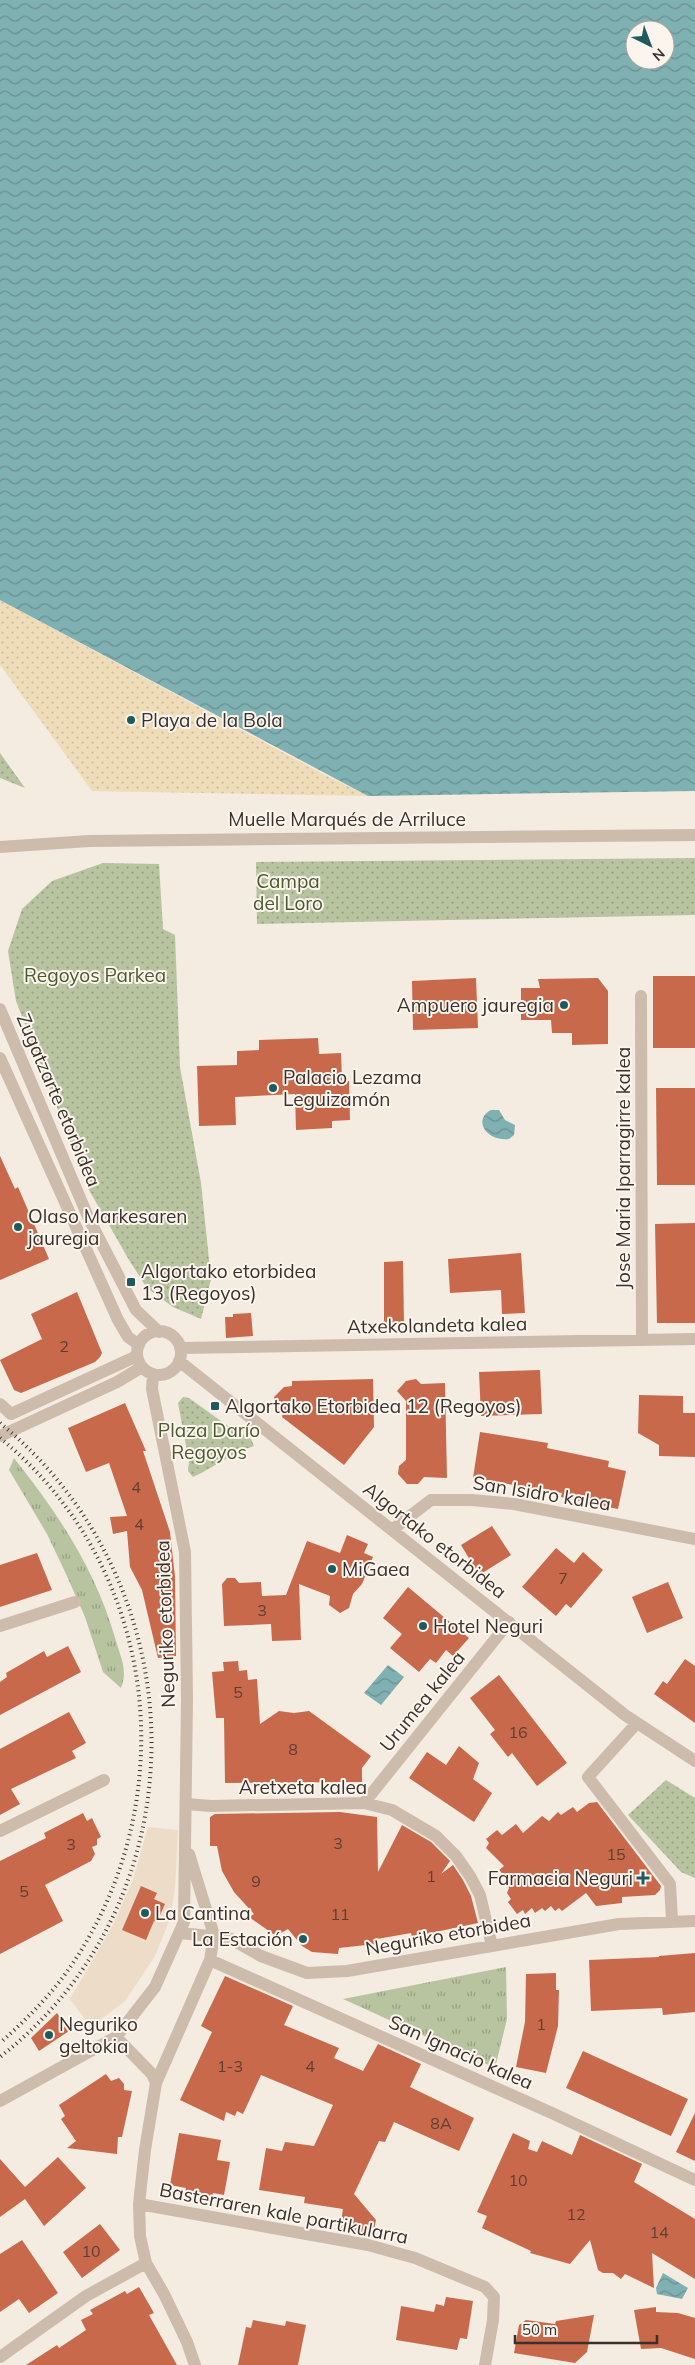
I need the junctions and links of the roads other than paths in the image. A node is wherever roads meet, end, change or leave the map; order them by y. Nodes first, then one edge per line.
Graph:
1 (695, 835) edge
2 (0, 847) edge
3 (641, 996) dead end
4 (0, 1009) edge
5 (0, 1058) edge
6 (159, 1332) junction
7 (695, 1339) edge
8 (642, 1340) junction
9 (179, 1355) junction
10 (139, 1356) junction
11 (153, 1374) junction
12 (0, 1404) edge
13 (0, 1436) edge
14 (392, 1530) junction
15 (695, 1539) edge
16 (75, 1602) dead end
17 (509, 1622) junction
18 (0, 1626) edge
19 (637, 1723) junction
20 (695, 1761) edge
21 (104, 1780) dead end
22 (364, 1803) junction
23 (186, 1804) junction
24 (0, 1831) edge
25 (186, 1844) junction
26 (672, 1920) junction
27 (695, 1921) edge
28 (180, 1933) junction
29 (214, 1935) junction
30 (492, 1946) junction
31 (210, 1960) junction
32 (116, 2036) junction
33 (170, 2054) junction
34 (140, 2062) junction
35 (156, 2083) junction
36 (0, 2101) edge
37 (695, 2180) edge
38 (139, 2204) junction
39 (146, 2263) junction
40 (0, 2357) edge
41 (195, 2365) edge
42 (485, 2365) edge

1 - 2 street, Muelle Marqués de Arriluce
3 - 8 street, Jose Maria Iparragirre kalea
4 - 6 street, Zugatzarte etorbidea
5 - 10 street, Zugatzarte etorbidea
6 - 9 street
6 - 10 street
7 - 8 street, Atxekolandeta kalea
8 - 9 street, Atxekolandeta kalea
9 - 11 street
9 - 14 street, Algortako etorbidea
10 - 11 street
10 - 12 street
10 - 13 street
11 - 23 street, Neguriko etorbidea
14 - 15 street, San Isidro kalea
14 - 17 street, Algortako etorbidea
16 - 18 street
17 - 19 street, Algortako etorbidea
17 - 22 street, Urumea kalea
19 - 20 street, Algortako etorbidea
19 - 26 street
21 - 24 street
22 - 23 street, Aretxeta kalea
22 - 30 street, Aretxeta kalea
23 - 25 street, Neguriko etorbidea
25 - 28 street, Neguriko etorbidea
25 - 29 street, Neguriko etorbidea
26 - 27 street, Neguriko etorbidea
26 - 30 street, Neguriko etorbidea
28 - 29 street, Neguriko etorbidea
28 - 32 street, Neguriko etorbidea
29 - 30 street, Neguriko etorbidea
29 - 31 street, Neguriko etorbidea
31 - 33 street, Neguriko etorbidea
31 - 37 street, San Ignacio kalea
32 - 34 street
32 - 36 street
33 - 34 street
33 - 35 street, Neguriko etorbidea
34 - 35 street
35 - 38 street, Neguriko etorbidea
38 - 39 street, Neguriko etorbidea
38 - 42 street, Basterraren kale partikularra
39 - 40 street
39 - 41 street, Neguriko etorbidea

